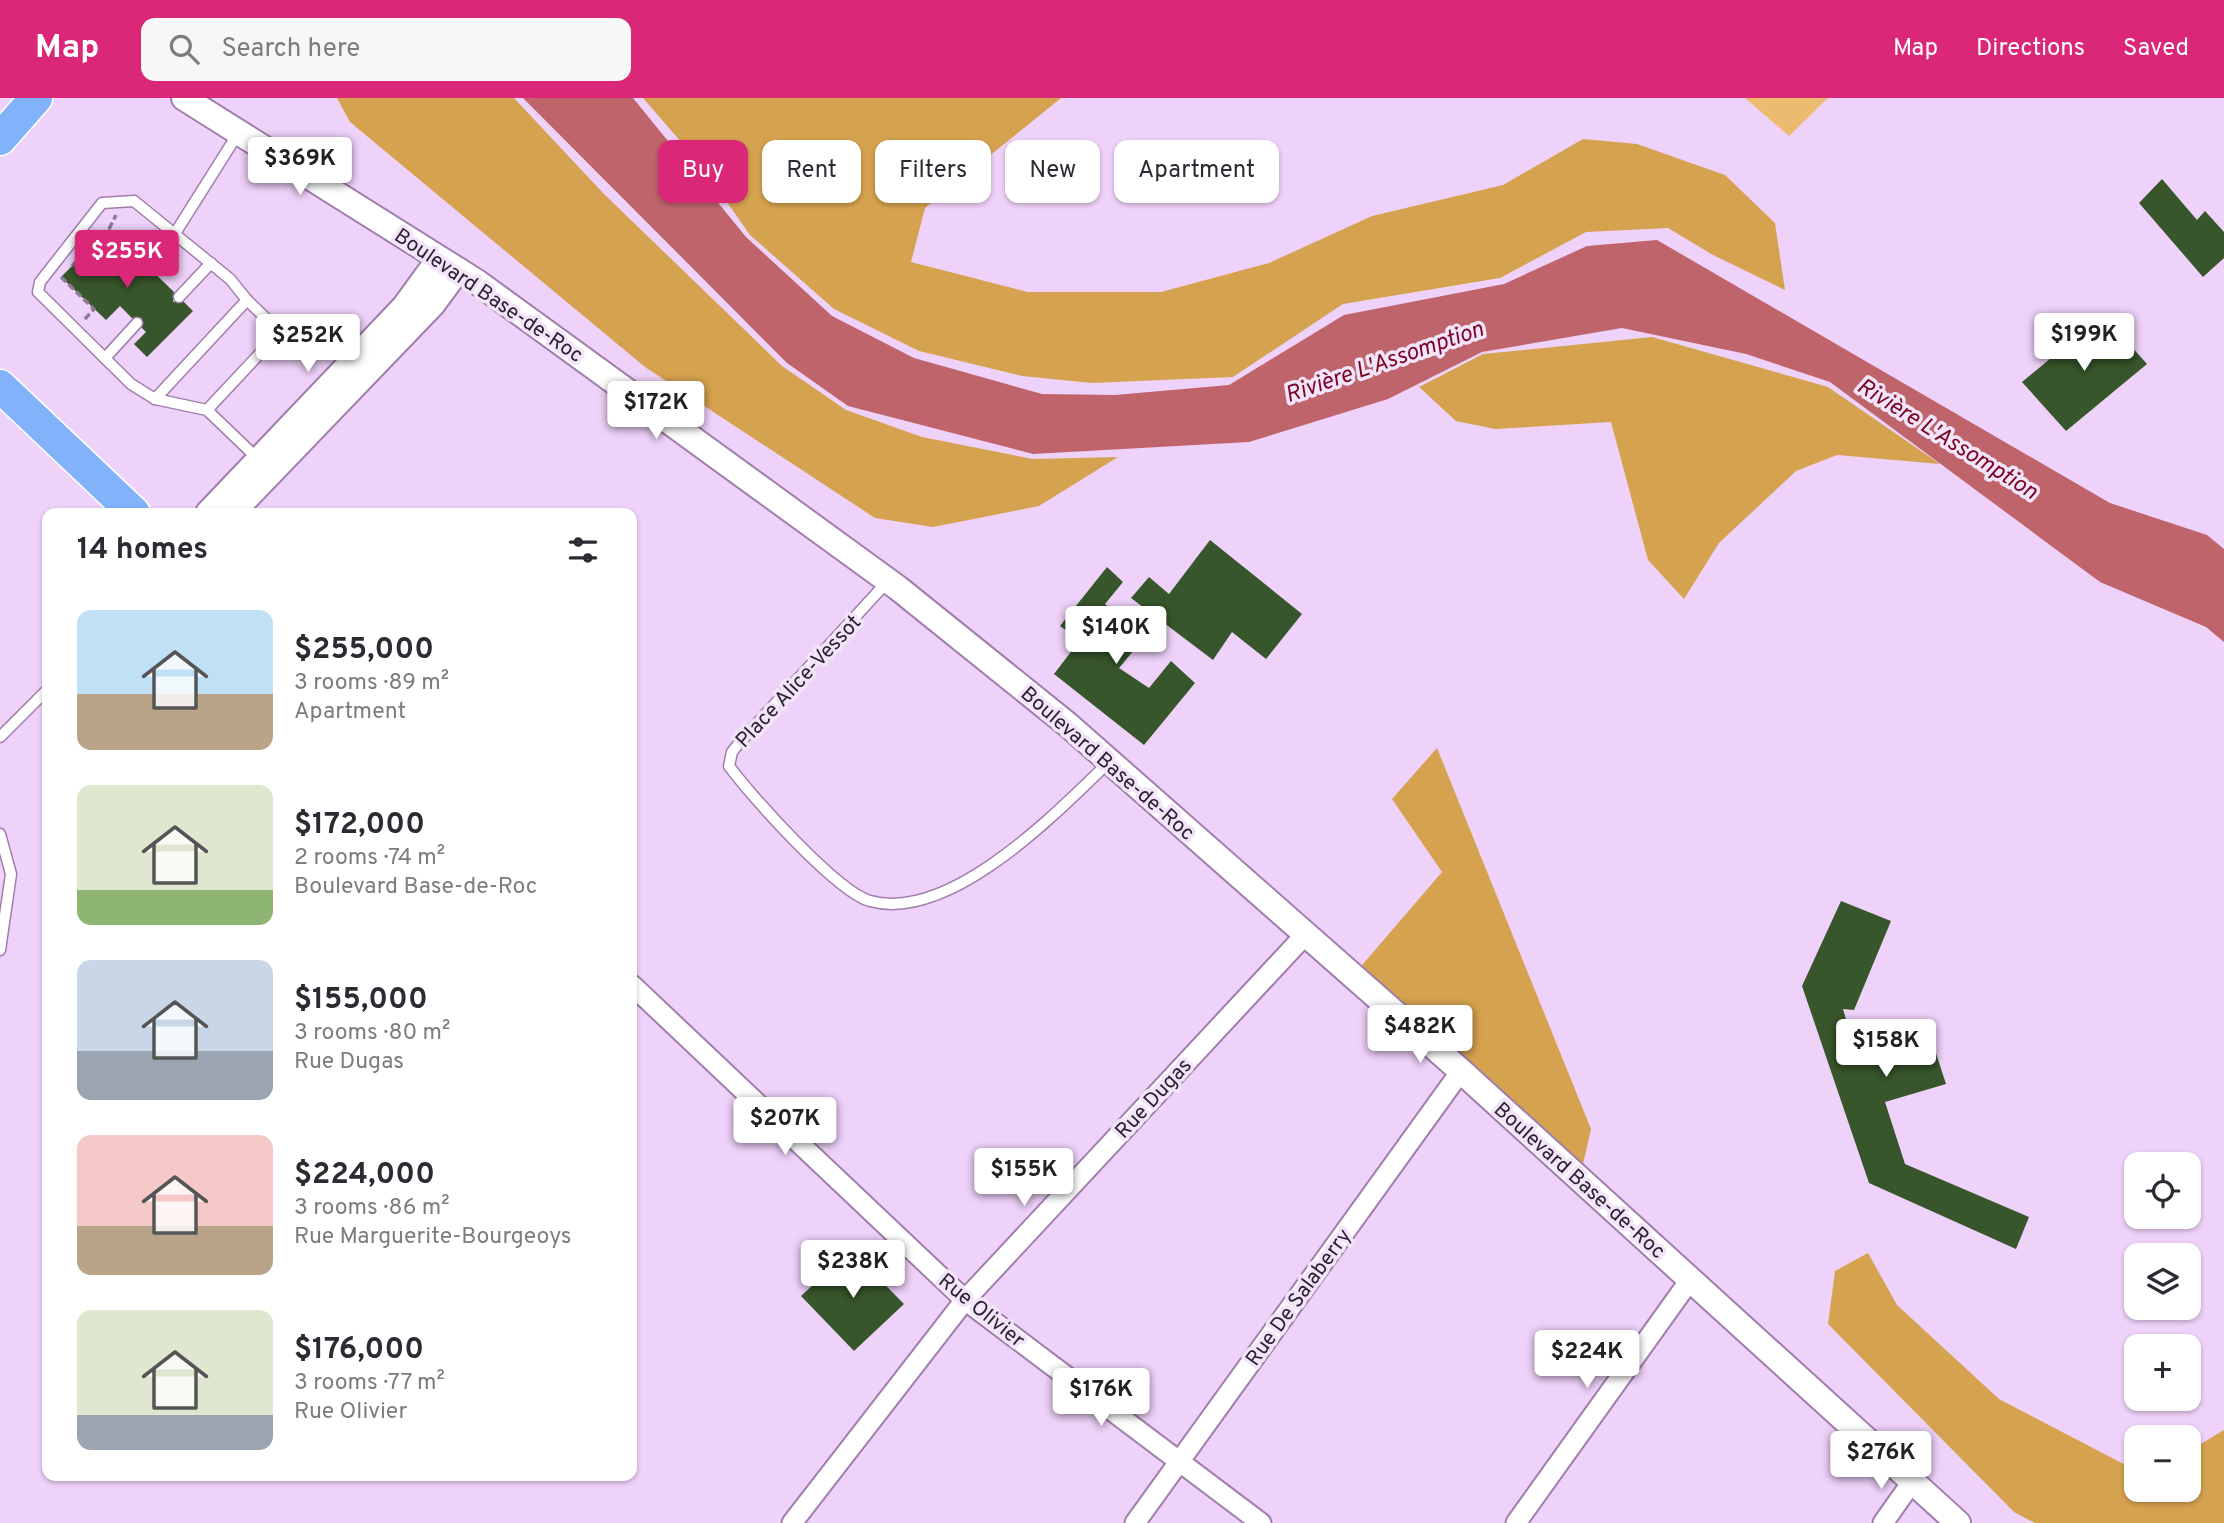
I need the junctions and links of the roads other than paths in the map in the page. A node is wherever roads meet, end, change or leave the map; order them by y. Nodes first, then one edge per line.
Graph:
1 (36, 98) edge
2 (184, 98) edge
3 (239, 132) junction
4 (0, 139) edge
5 (174, 235) junction
6 (211, 263) junction
7 (448, 264) junction
8 (179, 297) dead end
9 (247, 300) junction
10 (137, 323) dead end
11 (105, 358) junction
12 (0, 386) edge
13 (155, 399) junction
14 (207, 410) junction
15 (259, 459) junction
16 (129, 508) edge
17 (213, 508) edge
18 (237, 508) edge
19 (888, 581) junction
20 (42, 695) edge
21 (0, 737) edge
22 (1109, 762) junction
23 (0, 834) edge
24 (1305, 935) junction
25 (0, 950) edge
26 (637, 990) edge
27 (1461, 1071) junction
28 (1690, 1280) junction
29 (965, 1300) junction
30 (1180, 1462) junction
31 (1912, 1482) junction
32 (792, 1523) edge
33 (1135, 1523) edge
34 (1261, 1523) edge
35 (1516, 1523) edge
36 (1883, 1523) edge
37 (1958, 1523) edge

1 - 4 highway
2 - 3 street, Boulevard Base-de-Roc
3 - 5 lane
3 - 7 street, Boulevard Base-de-Roc
5 - 6 lane
5 - 11 lane
6 - 8 lane
6 - 9 lane
7 - 15 street
7 - 18 street
7 - 19 street, Boulevard Base-de-Roc
9 - 13 lane
9 - 14 lane
10 - 11 lane
11 - 13 lane
12 - 16 highway
13 - 14 lane
14 - 15 lane
15 - 17 street
19 - 22 street, Boulevard Base-de-Roc
19 - 22 lane, Place Alice-Vessot
20 - 21 lane
22 - 24 street, Boulevard Base-de-Roc
23 - 25 lane
24 - 27 street, Boulevard Base-de-Roc
24 - 29 street, Rue Dugas
26 - 29 street, Rue Olivier
27 - 28 street, Boulevard Base-de-Roc
27 - 30 street, Rue De Salaberry
28 - 31 street, Boulevard Base-de-Roc
28 - 35 street
29 - 30 street, Rue Olivier
29 - 32 street, Rue Dugas
30 - 33 street, Rue De Salaberry
30 - 34 street, Rue Olivier
31 - 36 street
31 - 37 street, Boulevard Base-de-Roc

